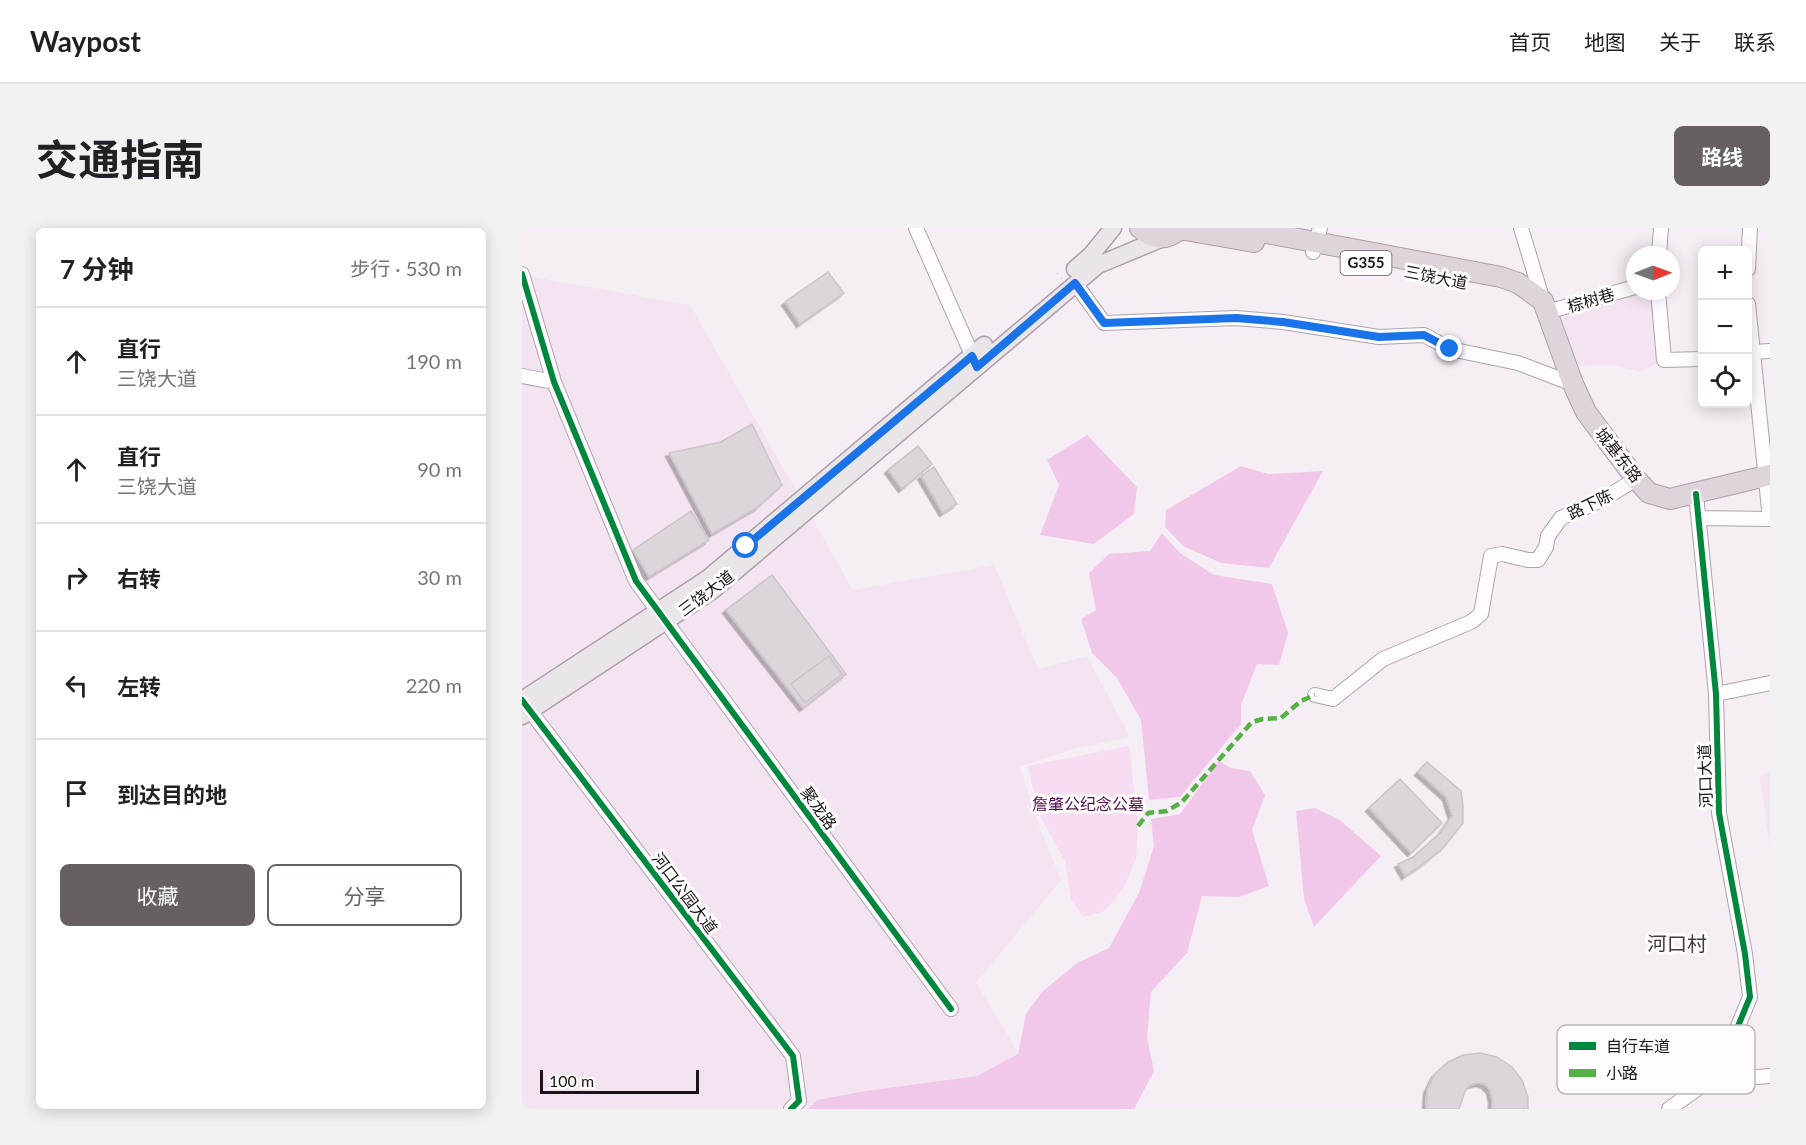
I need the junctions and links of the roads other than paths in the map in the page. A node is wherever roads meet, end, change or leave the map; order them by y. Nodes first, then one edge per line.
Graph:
1 (916, 228) edge
2 (1113, 228) edge
3 (1140, 228) edge
4 (1521, 228) edge
5 (1661, 228) edge
6 (1750, 228) edge
7 (1236, 231) edge
8 (1174, 232) edge
9 (1316, 241) edge
10 (1660, 246) edge
11 (1749, 246) edge
12 (1094, 260) junction
13 (522, 274) edge
14 (1528, 279) junction
15 (1075, 283) junction
16 (1626, 289) edge
17 (1659, 300) edge
18 (1545, 306) junction
19 (1770, 351) edge
20 (1752, 357) edge
21 (1698, 359) edge
22 (975, 361) junction
23 (1752, 364) edge
24 (522, 376) edge
25 (554, 382) junction
26 (1573, 384) junction
27 (1767, 476) edge
28 (1636, 479) junction
29 (1696, 494) junction
30 (1700, 518) junction
31 (1770, 519) edge
32 (661, 617) junction
33 (1770, 683) edge
34 (1716, 694) junction
35 (1315, 695) dead end
36 (525, 709) edge
37 (951, 1010) dead end
38 (1738, 1025) edge
39 (1770, 1076) edge
40 (1755, 1077) edge
41 (1690, 1094) edge
42 (791, 1109) edge
43 (1669, 1109) edge

1 - 22 street
2 - 12 main road, 三饶大道
3 - 8 highway, G355
4 - 14 street
5 - 10 street
6 - 11 street
7 - 8 highway, 三饶大道 / G355
7 - 9 highway, 三饶大道 / G355
8 - 12 main road, 三饶大道
9 - 14 highway, 三饶大道 / G355
9 - 18 highway, 三饶大道 / G355
12 - 15 main road, 三饶大道
12 - 22 main road, 三饶大道
13 - 25 street, 聚龙路
14 - 18 highway, 三饶大道 / G355
15 - 22 main road, 三饶大道
15 - 26 street
16 - 18 street, 棕树巷
17 - 21 street
18 - 26 highway, 城基东路
19 - 20 street
22 - 32 main road, 三饶大道
23 - 27 street
24 - 25 street
25 - 32 street, 聚龙路
26 - 28 highway, 城基东路
27 - 29 highway, 城基东路
27 - 31 street
28 - 29 highway, 城基东路
28 - 35 street, 路下陈
29 - 30 street, 河口大道
30 - 31 street
30 - 34 street, 河口大道
32 - 36 main road, 三饶大道
32 - 37 street, 聚龙路
33 - 34 street
34 - 38 street, 河口大道
36 - 42 street, 河口公园大道
39 - 40 street
41 - 43 street

